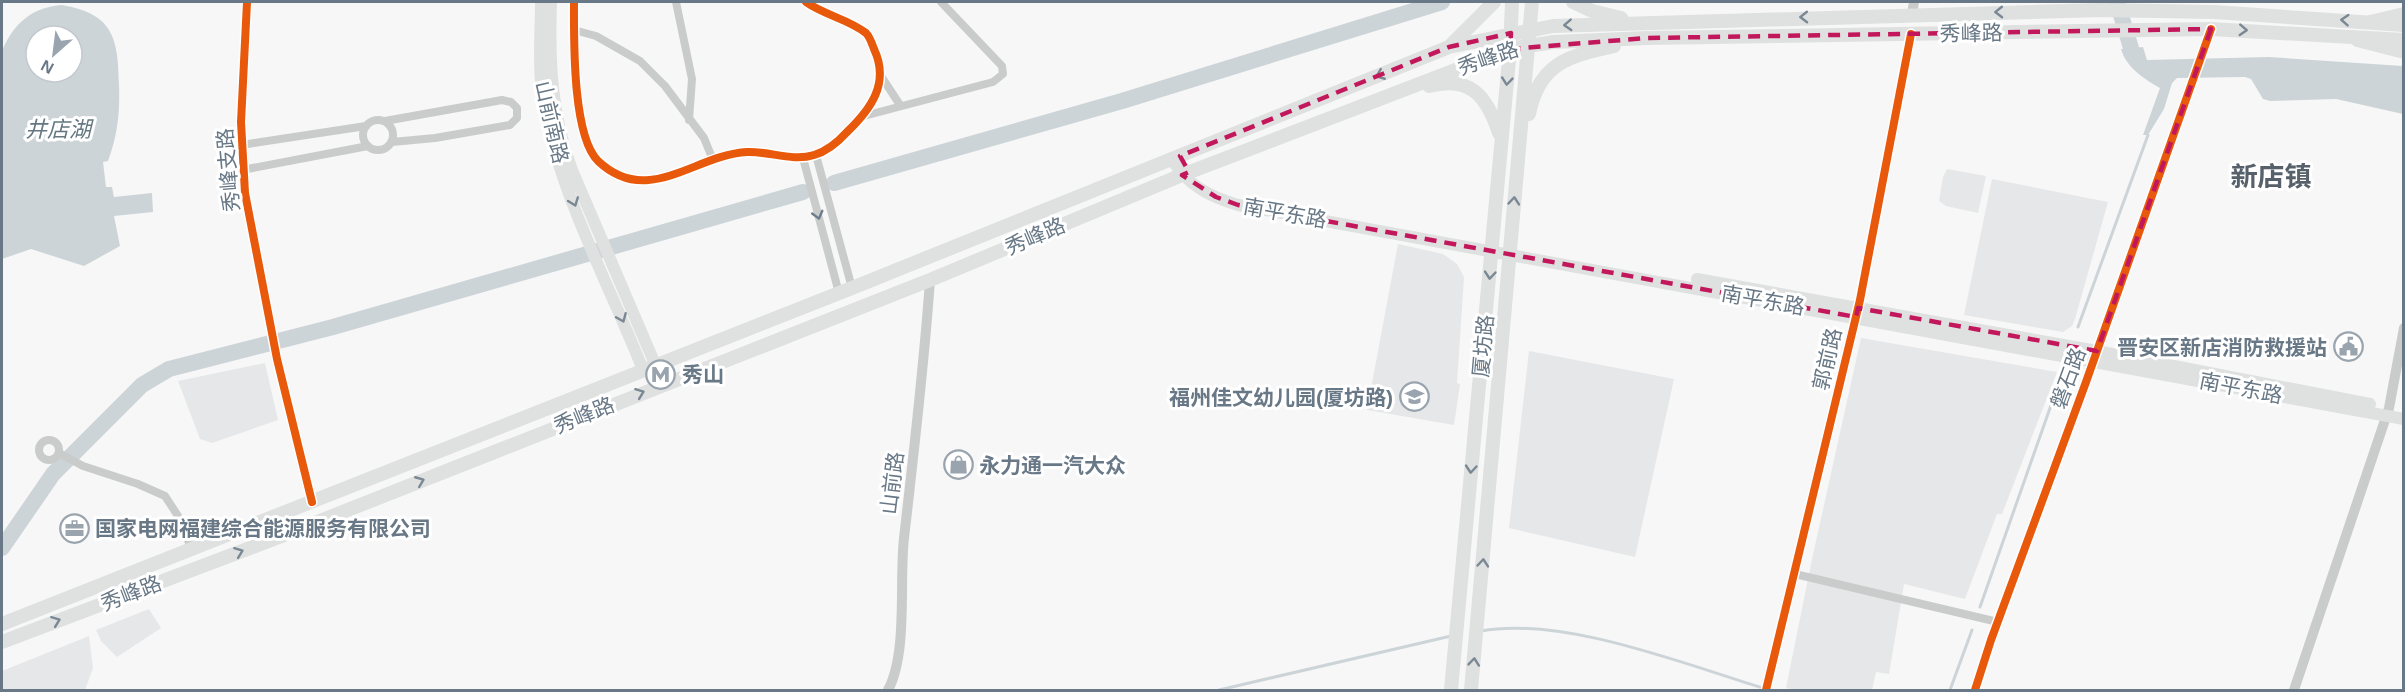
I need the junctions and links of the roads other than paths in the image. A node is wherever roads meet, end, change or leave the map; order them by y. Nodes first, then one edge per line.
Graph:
1 (247, 2) edge
2 (542, 2) edge
3 (551, 2) edge
4 (574, 2) edge
5 (676, 2) edge
6 (806, 2) edge
7 (941, 2) edge
8 (1494, 2) edge
9 (1512, 2) edge
10 (1532, 2) edge
11 (1573, 2) edge
12 (2214, 7) edge
13 (1913, 8) edge
14 (2403, 13) edge
15 (1638, 22) junction
16 (2369, 22) junction
17 (2403, 25) edge
18 (2211, 28) junction
19 (1531, 29) junction
20 (574, 30) junction
21 (1511, 33) junction
22 (1911, 34) junction
23 (2338, 36) junction
24 (1647, 38) junction
25 (2403, 40) edge
26 (1529, 45) junction
27 (1449, 47) junction
28 (1510, 49) junction
29 (2403, 53) edge
30 (881, 76) junction
31 (1400, 91) junction
32 (900, 105) junction
33 (864, 116) junction
34 (689, 120) junction
35 (385, 121) junction
36 (366, 126) junction
37 (1520, 139) junction
38 (1501, 140) junction
39 (392, 142) junction
40 (241, 144) junction
41 (368, 147) junction
42 (816, 155) junction
43 (803, 158) junction
44 (1176, 158) junction
45 (713, 160) junction
46 (243, 170) junction
47 (1186, 173) junction
48 (1492, 247) junction
49 (1510, 250) junction
50 (930, 280) junction
51 (845, 291) junction
52 (1857, 312) junction
53 (2403, 328) edge
54 (2096, 356) junction
55 (649, 367) junction
56 (2403, 410) edge
57 (2387, 412) junction
58 (2403, 419) edge
59 (59, 453) dead end
60 (312, 502) junction
61 (192, 550) junction
62 (1795, 574) junction
63 (1998, 622) junction
64 (2, 624) edge
65 (2, 642) edge
66 (1767, 687) edge
67 (888, 690) edge
68 (1450, 690) edge
69 (1471, 690) edge
70 (1976, 690) edge
71 (2294, 690) edge

1 - 40 street, 秀峰支路
2 -> 55 main road, 山前南路
3 - 55 main road, 山前南路
4 - 20 street
5 - 34 street
6 - 30 street
7 - 32 street
8 - 27 main road
9 - 21 main road, 厦坊路
10 - 19 main road, 厦坊路
11 - 15 main road
12 -> 13 main road, 秀峰路
16 -> 12 main road, 秀峰路
13 -> 15 main road, 秀峰路
14 - 16 main road
15 -> 19 main road, 秀峰路
16 - 17 main road, 秀峰路
18 - 22 main road, 秀峰路
18 -> 23 main road, 秀峰路
18 - 54 street, 磐石路
19 - 21 main road, 秀峰路
19 - 26 main road, 厦坊路
20 - 34 street
20 - 45 street
21 - 27 main road, 秀峰路
21 - 28 main road, 厦坊路
22 - 24 main road, 秀峰路
22 - 52 street, 郭前路
23 - 25 main road, 秀峰路
23 - 29 main road
24 - 26 main road, 秀峰路
24 - 37 main road
26 - 28 main road, 秀峰路
26 - 37 main road, 厦坊路
27 -> 44 main road, 秀峰路
28 - 31 main road, 秀峰路
28 -> 38 main road, 厦坊路
30 - 32 street
30 - 33 street
31 - 38 main road
31 - 47 main road, 秀峰路
32 - 33 street
33 - 42 street
34 - 45 street
35 - 36 street
35 - 39 street
35 - 39 street
36 - 40 street
36 - 41 street
49 -> 37 main road, 厦坊路
38 - 48 main road, 厦坊路
39 - 41 street
40 - 46 street, 秀峰支路
41 - 46 street
42 - 43 street
42 - 51 street
43 - 45 street
43 -> 51 street
44 - 47 main road, 南平东路
44 - 51 main road, 秀峰路
46 - 60 street, 秀峰支路
47 - 48 main road, 南平东路
47 - 50 main road, 秀峰路
48 - 49 main road, 南平东路
48 -> 68 main road, 厦坊路
49 - 52 main road, 南平东路
69 -> 49 main road, 厦坊路
65 -> 50 main road, 秀峰路
50 - 67 street, 山前路
51 - 55 main road, 秀峰路
52 - 54 main road, 南平东路
52 - 62 street, 郭前路
53 - 57 street
54 - 57 main road, 南平东路
54 - 63 street, 磐石路
55 - 60 main road, 秀峰路
56 - 57 main road, 南平东路
57 - 58 main road, 南平东路
57 - 71 street
59 - 61 street
60 - 61 main road, 秀峰路
61 - 64 main road, 秀峰路
62 - 63 street
62 - 66 street, 郭前路
63 - 70 street, 磐石路

